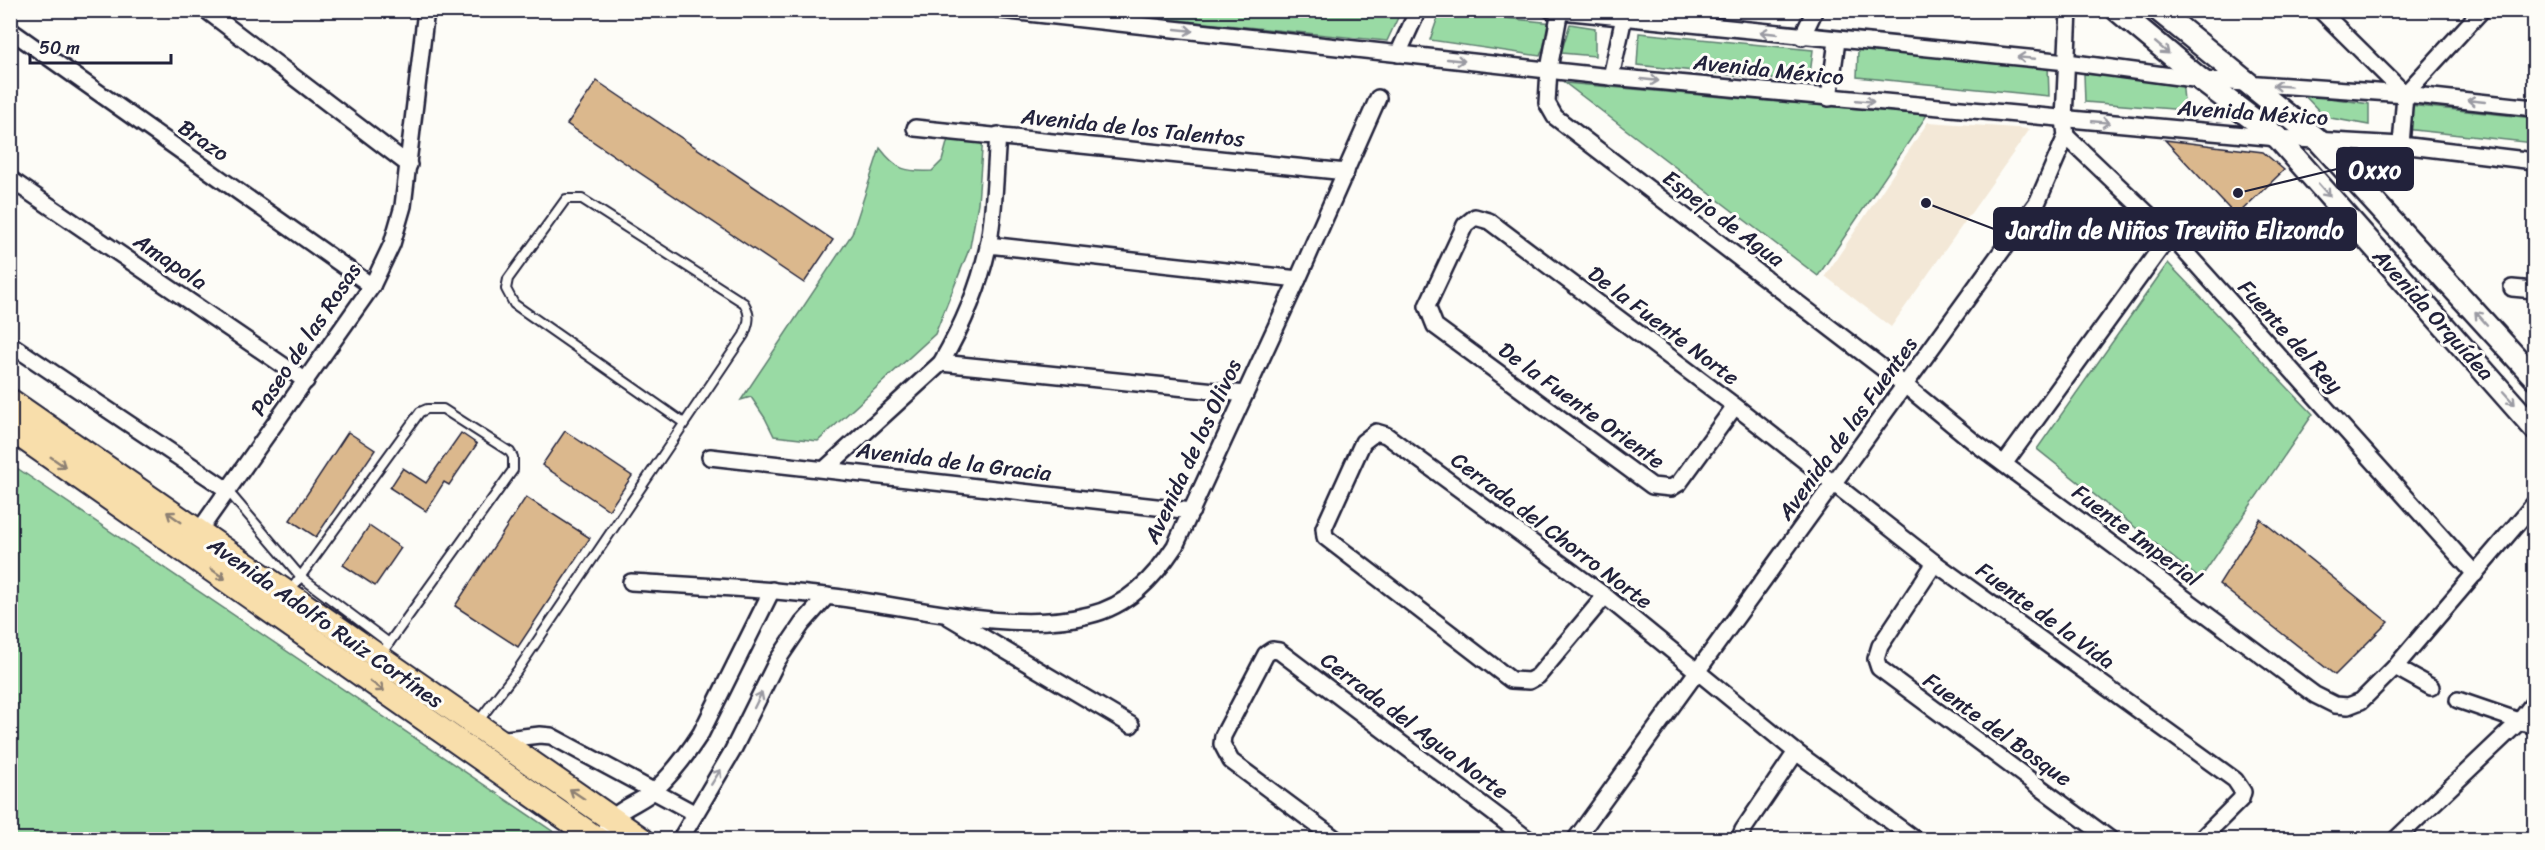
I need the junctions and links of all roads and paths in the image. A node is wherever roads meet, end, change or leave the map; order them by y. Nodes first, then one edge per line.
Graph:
1 (206, 10) edge
2 (426, 10) edge
3 (1000, 10) edge
4 (1418, 10) edge
5 (1815, 10) edge
6 (2069, 10) edge
7 (2117, 10) edge
8 (2158, 10) edge
9 (2320, 10) edge
10 (2482, 10) edge
11 (1557, 11) edge
12 (1624, 17) junction
13 (1687, 17) edge
14 (10, 30) edge
15 (1802, 37) junction
16 (1837, 41) junction
17 (1398, 54) junction
18 (2067, 62) junction
19 (1549, 69) junction
20 (1611, 77) junction
21 (2201, 80) junction
22 (2248, 84) junction
23 (2405, 94) junction
24 (1377, 98) dead end
25 (1829, 98) junction
26 (2535, 108) edge
27 (2064, 119) junction
28 (915, 128) dead end
29 (998, 135) junction
30 (2066, 136) junction
31 (2278, 138) junction
32 (2317, 139) junction
33 (2401, 145) junction
34 (2535, 161) edge
35 (409, 165) junction
36 (1346, 172) junction
37 (10, 178) edge
38 (2170, 236) junction
39 (988, 245) junction
40 (1298, 279) junction
41 (372, 286) junction
42 (2512, 288) dead end
43 (2535, 290) edge
44 (1442, 332) joint
45 (10, 344) edge
46 (941, 363) junction
47 (2535, 377) edge
48 (306, 381) junction
49 (1906, 386) junction
50 (1245, 394) junction
51 (10, 401) edge
52 (1735, 406) junction
53 (684, 423) junction
54 (10, 428) edge
55 (2535, 428) edge
56 (710, 457) dead end
57 (2004, 464) junction
58 (825, 469) junction
59 (1832, 484) junction
60 (226, 489) junction
61 (2535, 504) edge
62 (1192, 511) junction
63 (191, 542) junction
64 (1935, 564) junction
65 (2475, 574) junction
66 (631, 582) dead end
67 (294, 586) junction
68 (772, 590) junction
69 (827, 596) junction
70 (1605, 596) junction
71 (944, 614) junction
72 (384, 650) junction
73 (2395, 667) junction
74 (1698, 670) junction
75 (2431, 687) dead end
76 (2458, 700) dead end
77 (2535, 702) edge
78 (2518, 722) junction
79 (475, 725) junction
80 (1131, 725) dead end
81 (2535, 726) edge
82 (497, 740) junction
83 (1796, 752) junction
84 (655, 791) junction
85 (694, 813) junction
86 (608, 834) edge
87 (642, 840) edge
88 (680, 840) edge
89 (1336, 840) edge
90 (1529, 840) edge
91 (1575, 840) edge
92 (1739, 840) edge
93 (1916, 840) edge
94 (2111, 840) edge
95 (2200, 840) edge
96 (2396, 840) edge

1 - 35 street
2 - 35 street, Paseo de las Rosas
3 -> 17 street, Avenida México
4 - 17 street
5 - 15 street
6 - 18 street
7 -> 21 street, Avenida Orquídea
8 - 22 street, Avenida Orquídea
9 - 23 street
10 - 23 street
11 - 12 street, Avenida México
11 - 19 street, Espejo de Agua
12 - 13 street, Avenida México
12 - 20 street
15 -> 13 street, Avenida México
14 - 41 street, Brazo
15 - 16 street, Avenida México
18 -> 16 street, Avenida México
16 - 25 street
17 -> 19 street, Avenida México
18 - 21 street, Avenida México
18 - 27 street
19 - 20 street, Avenida México
19 - 49 street, Espejo de Agua
20 -> 25 street, Avenida México
21 - 22 street, Avenida México
21 - 31 street, Avenida Orquídea
23 -> 22 street, Avenida México
22 - 32 street, Avenida Orquídea
26 -> 23 street, Avenida México
23 - 33 street
24 - 36 street, Avenida de los Olivos
25 -> 27 street, Avenida México
27 - 30 street
27 -> 31 street, Avenida México
28 - 29 street, Avenida de los Talentos
29 - 36 street, Avenida de los Talentos
29 - 39 street
30 - 38 street, Fuente del Rey
30 - 49 street, Avenida de las Fuentes
31 - 32 street, Avenida México
31 -> 55 street, Avenida Orquídea
32 - 33 street, Avenida México
47 -> 32 street, Avenida Orquídea
33 - 34 street, Avenida México
35 - 41 street, Paseo de las Rosas
36 - 40 street, Avenida de los Olivos
37 - 48 street, Amapola
38 - 57 street
38 - 65 street, Fuente del Rey
39 - 40 street
39 - 46 street
40 - 50 street, Avenida de los Olivos
41 - 48 street, Paseo de las Rosas
42 - 43 street
44 - 52 street, De la Fuente Oriente
44 - 52 street, De la Fuente Norte
45 - 60 street
46 - 50 street
46 - 58 street
48 - 60 street, Paseo de las Rosas
49 - 57 street, Fuente Imperial
49 - 59 street, Avenida de las Fuentes
50 - 62 street, Avenida de los Olivos
63 -> 51 main road, Avenida Adolfo Ruiz Cortínes
52 - 59 street, De la Fuente Norte
53 - 53 lane
53 - 79 lane
54 -> 63 main road
56 - 58 street, Avenida de la Gracia
57 - 73 street, Fuente Imperial
58 - 62 street, Avenida de la Gracia
59 - 64 street, Fuente de la Vida
59 - 74 street, Avenida de las Fuentes
60 - 63 street, Paseo de las Rosas
60 - 67 lane
61 - 65 street
62 - 71 street, Avenida de los Olivos
63 - 67 main road, Avenida Adolfo Ruiz Cortínes
63 -> 86 main road
64 - 94 street, Fuente del Bosque
64 - 95 street, Fuente de la Vida
65 - 73 street
66 - 68 street, Avenida de los Olivos
67 - 72 main road, Avenida Adolfo Ruiz Cortínes
67 - 72 lane
68 - 69 street, Avenida de los Olivos
68 - 84 street
69 - 71 street, Avenida de los Olivos
85 -> 69 street
70 - 70 street, Cerrada del Chorro Norte
70 - 74 street, Cerrada del Chorro Norte
71 - 80 street
72 - 79 main road, Avenida Adolfo Ruiz Cortínes
73 - 75 street
74 - 83 street, Cerrada del Chorro Norte
74 - 91 street, Avenida de las Fuentes
76 - 78 street
77 - 78 street
78 - 81 street
78 - 96 street
79 - 82 main road, Avenida Adolfo Ruiz Cortínes
82 - 84 street
86 -> 82 main road, Avenida Adolfo Ruiz Cortínes
83 - 92 street
83 - 93 street, Cerrada del Chorro Norte
84 - 85 street
84 - 86 street
85 - 88 street
86 - 87 main road, Avenida Adolfo Ruiz Cortínes
89 - 90 street, Cerrada del Agua Norte

